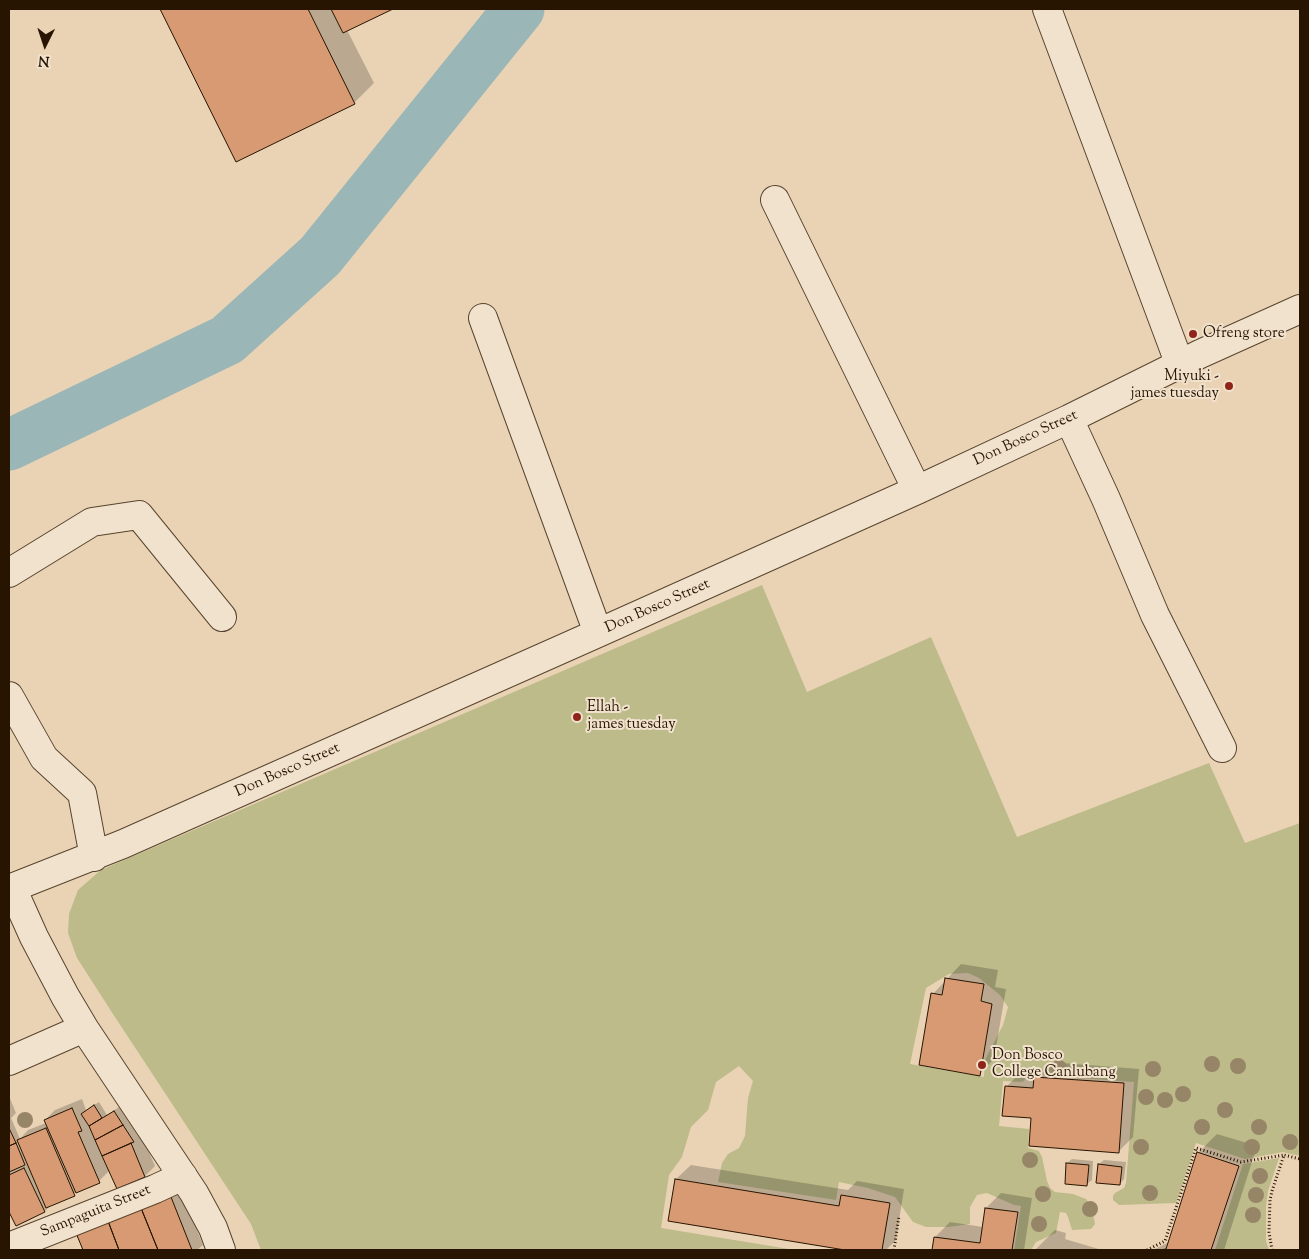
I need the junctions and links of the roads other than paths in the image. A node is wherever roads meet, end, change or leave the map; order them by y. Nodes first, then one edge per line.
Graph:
1 (1047, 9) edge
2 (775, 200) dead end
3 (1300, 309) edge
4 (483, 318) dead end
5 (1180, 365) junction
6 (1069, 419) junction
7 (917, 490) junction
8 (9, 573) edge
9 (222, 617) dead end
10 (598, 633) junction
11 (9, 696) edge
12 (1222, 748) dead end
13 (94, 857) junction
14 (10, 889) edge
15 (84, 1028) junction
16 (9, 1061) edge
17 (183, 1176) junction
18 (9, 1247) edge
19 (221, 1250) edge

1 - 5 street
2 - 7 street
3 - 5 street, Don Bosco Street
4 - 10 street
5 - 6 street, Don Bosco Street
6 - 7 street, Don Bosco Street
6 - 12 street
7 - 10 street, Don Bosco Street
8 - 9 street
10 - 13 street, Don Bosco Street
11 - 13 street
13 - 14 street, Don Bosco Street
14 - 15 street
15 - 16 street
15 - 17 street
17 - 18 street, Sampaguita Street
17 - 19 street

